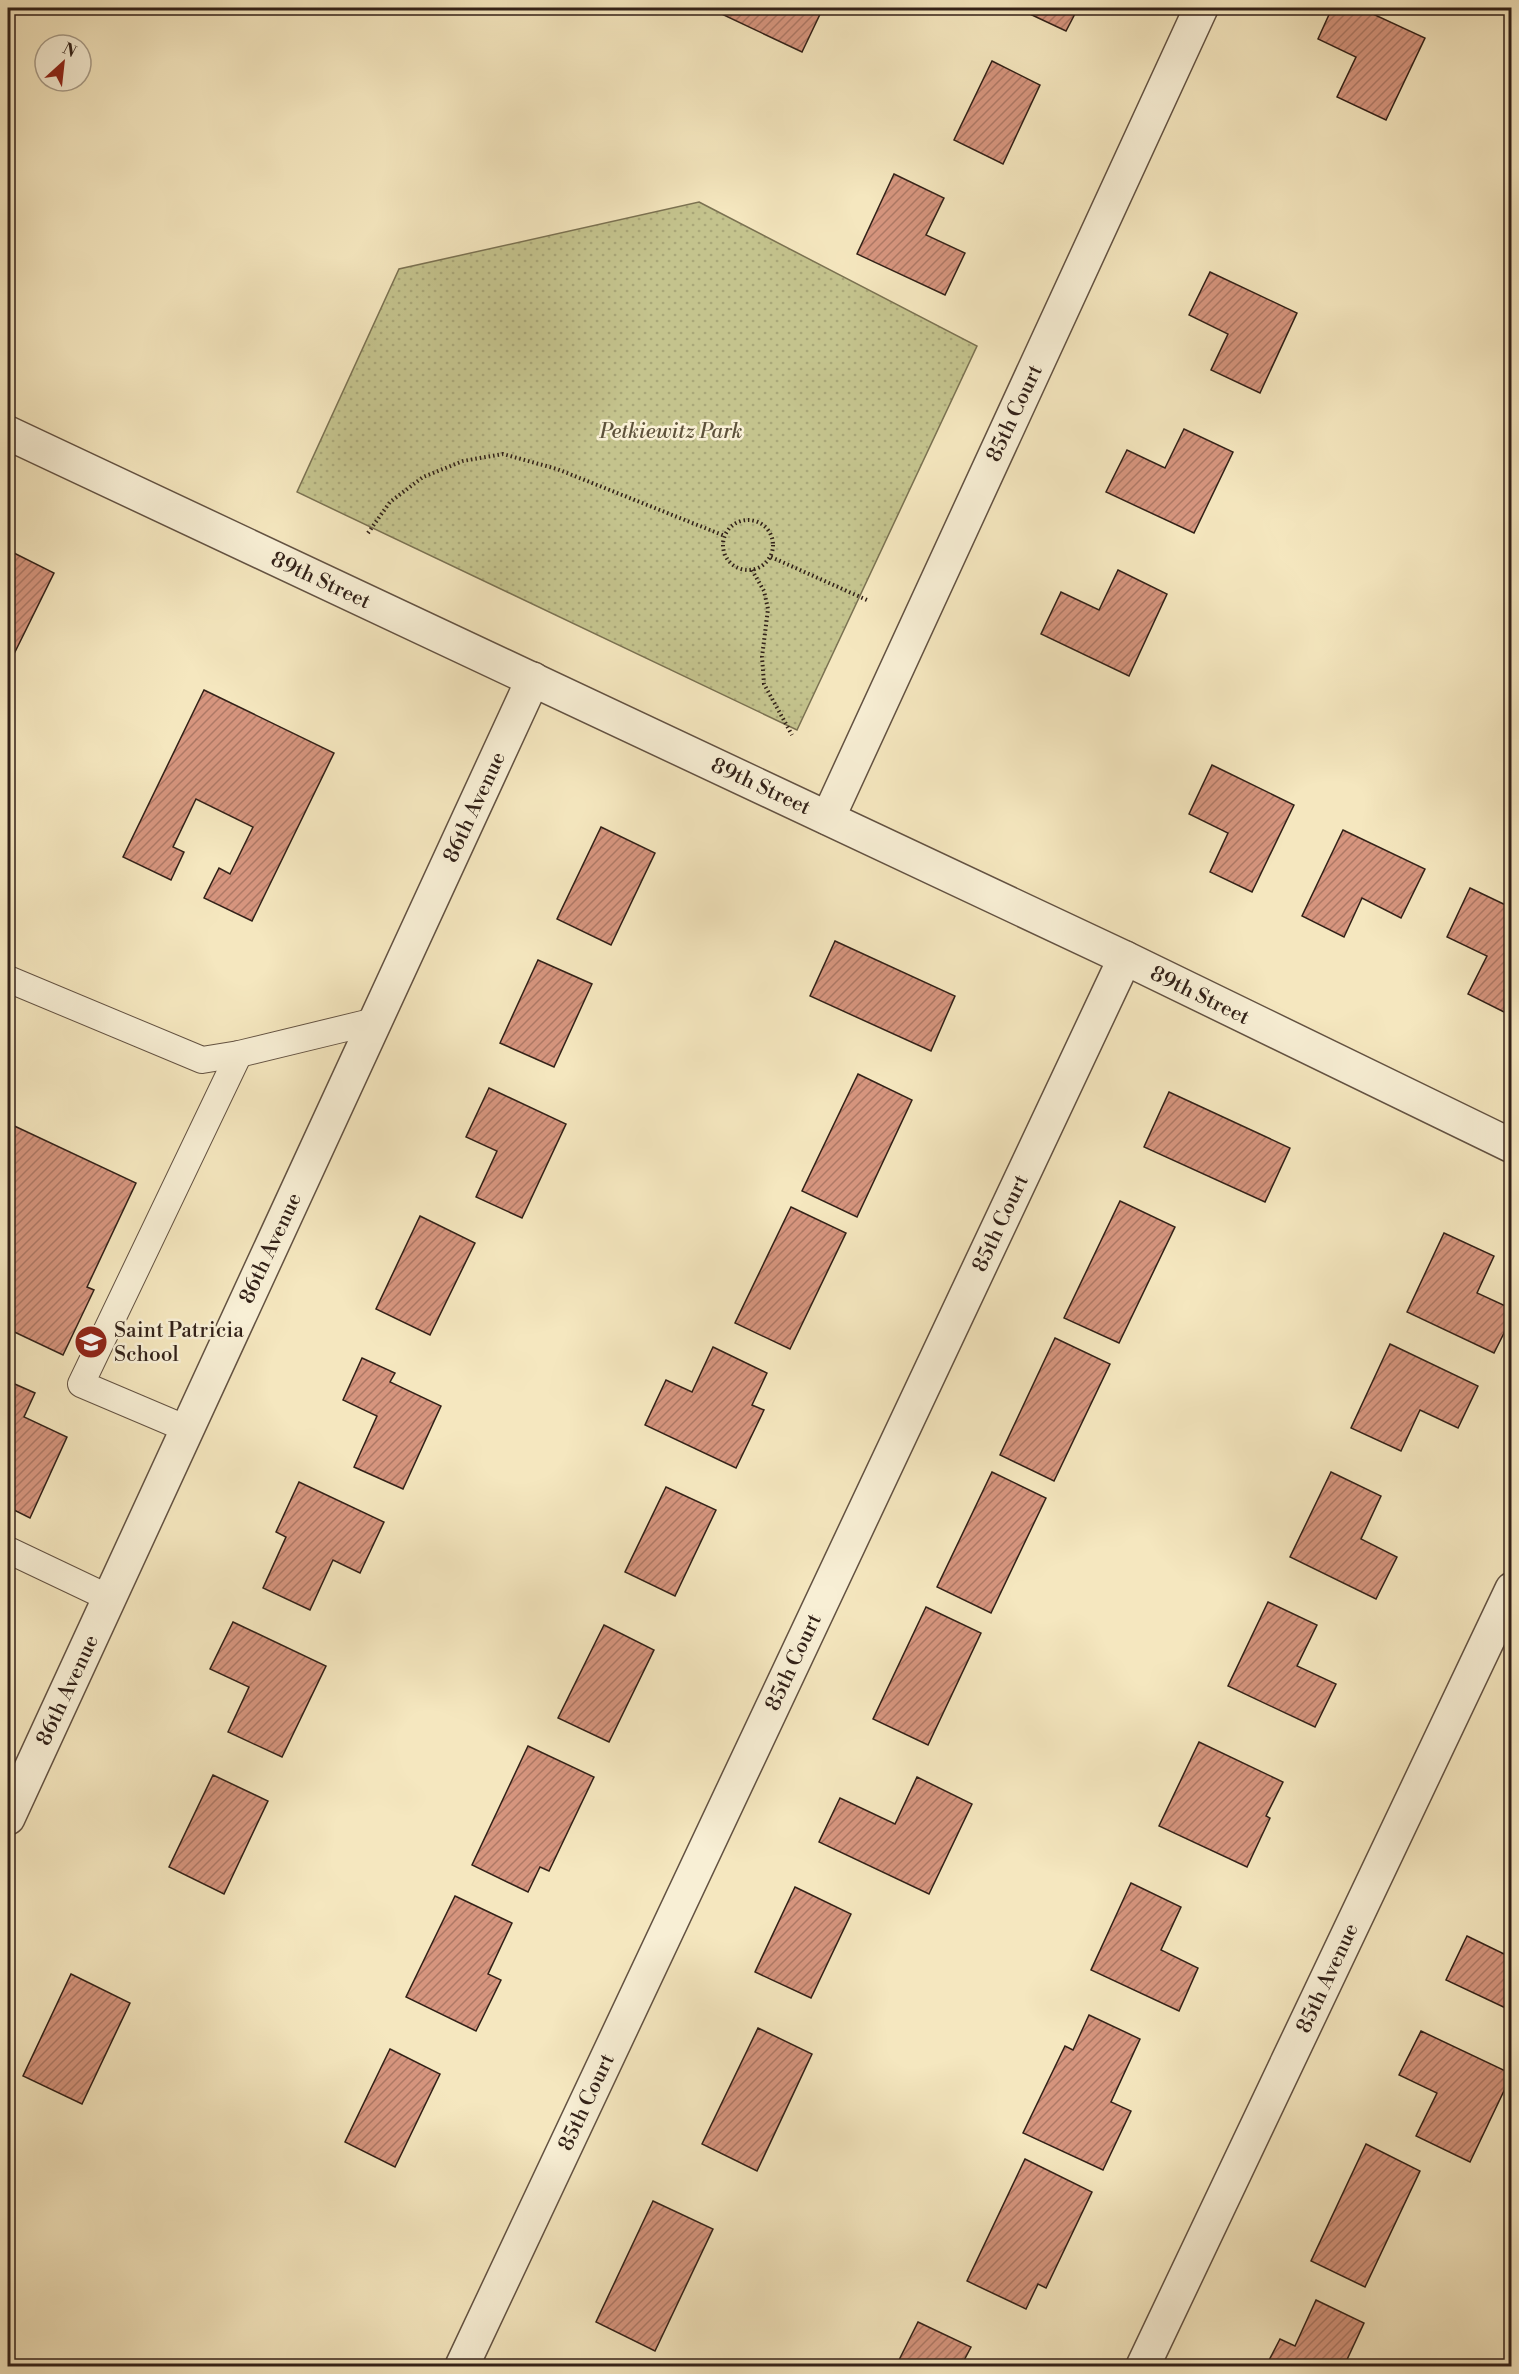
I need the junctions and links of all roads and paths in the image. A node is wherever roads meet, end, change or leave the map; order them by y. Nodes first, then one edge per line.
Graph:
1 (1201, 8) edge
2 (8, 433) edge
3 (368, 532) dead end
4 (725, 536) junction
5 (771, 556) junction
6 (752, 570) junction
7 (867, 600) dead end
8 (534, 679) junction
9 (792, 735) dead end
10 (828, 818) junction
11 (1125, 958) junction
12 (8, 979) edge
13 (375, 1022) junction
14 (238, 1054) junction
15 (1512, 1146) edge
16 (187, 1429) junction
17 (8, 1550) edge
18 (1512, 1588) edge
19 (109, 1598) junction
20 (8, 1818) edge
21 (462, 2367) edge
22 (1143, 2367) edge

1 - 10 street, 85th Court
2 - 8 street, 89th Street
3 - 4 path
4 - 5 path
4 - 6 path
5 - 6 path
5 - 7 path
6 - 9 path
8 - 10 street, 89th Street
8 - 13 street, 86th Avenue
10 - 11 street, 89th Street
11 - 15 street, 89th Street
11 - 21 street, 85th Court
12 - 14 lane
13 - 14 lane
13 - 16 street, 86th Avenue
14 - 16 lane
16 - 19 street, 86th Avenue
17 - 19 lane
18 - 22 street, 85th Avenue
19 - 20 street, 86th Avenue

